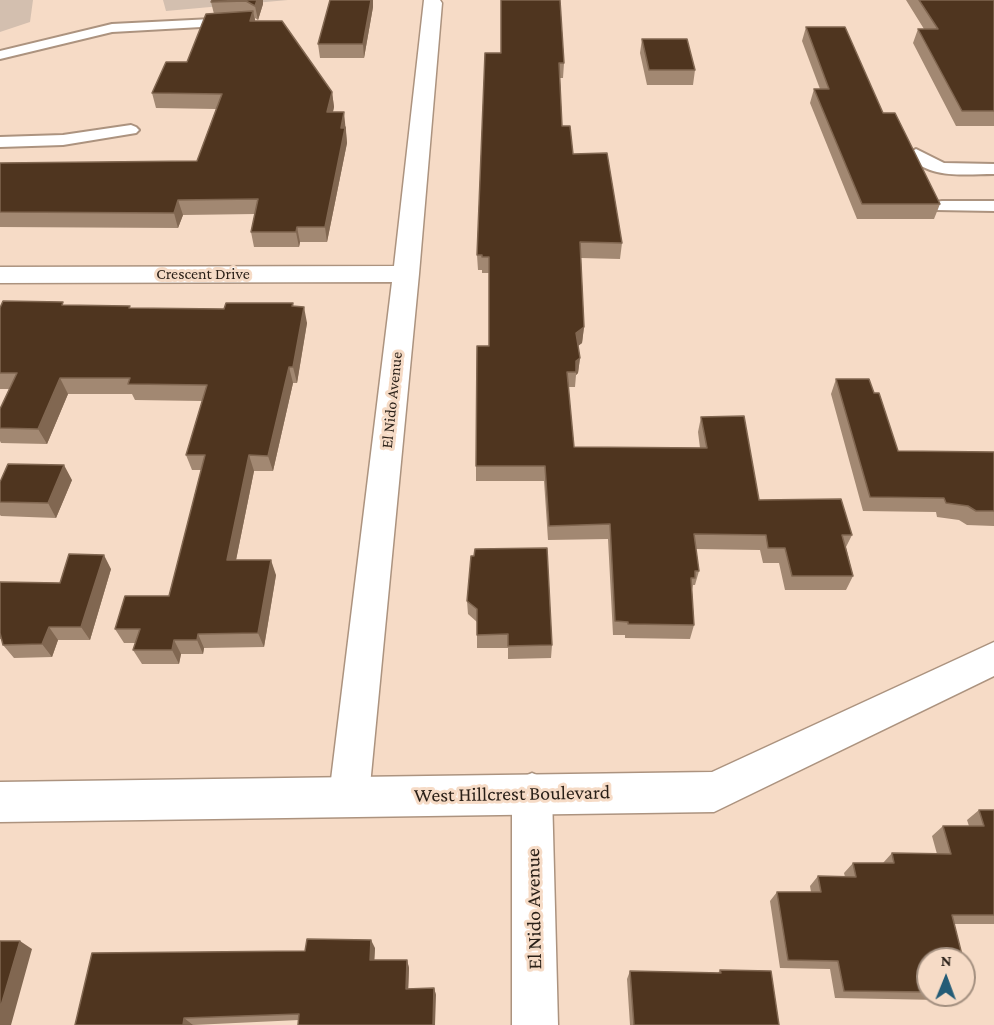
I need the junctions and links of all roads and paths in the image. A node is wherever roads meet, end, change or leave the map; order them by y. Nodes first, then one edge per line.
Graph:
1 (432, 3) dead end
2 (249, 21) edge
3 (0, 55) edge
4 (131, 130) dead end
5 (0, 142) edge
6 (916, 154) edge
7 (994, 169) edge
8 (942, 206) edge
9 (994, 206) edge
10 (406, 274) junction
11 (0, 275) edge
12 (994, 658) edge
13 (532, 793) junction
14 (349, 796) junction
15 (0, 802) edge
16 (536, 1025) edge

1 - 10 street, El Nido Avenue
2 - 3 lane
4 - 5 lane
6 - 7 lane
8 - 9 lane
10 - 11 street, Crescent Drive
10 - 14 street, El Nido Avenue
12 - 13 street, West Hillcrest Boulevard
13 - 14 street, West Hillcrest Boulevard
13 - 16 street, El Nido Avenue
14 - 15 street, West Hillcrest Boulevard

